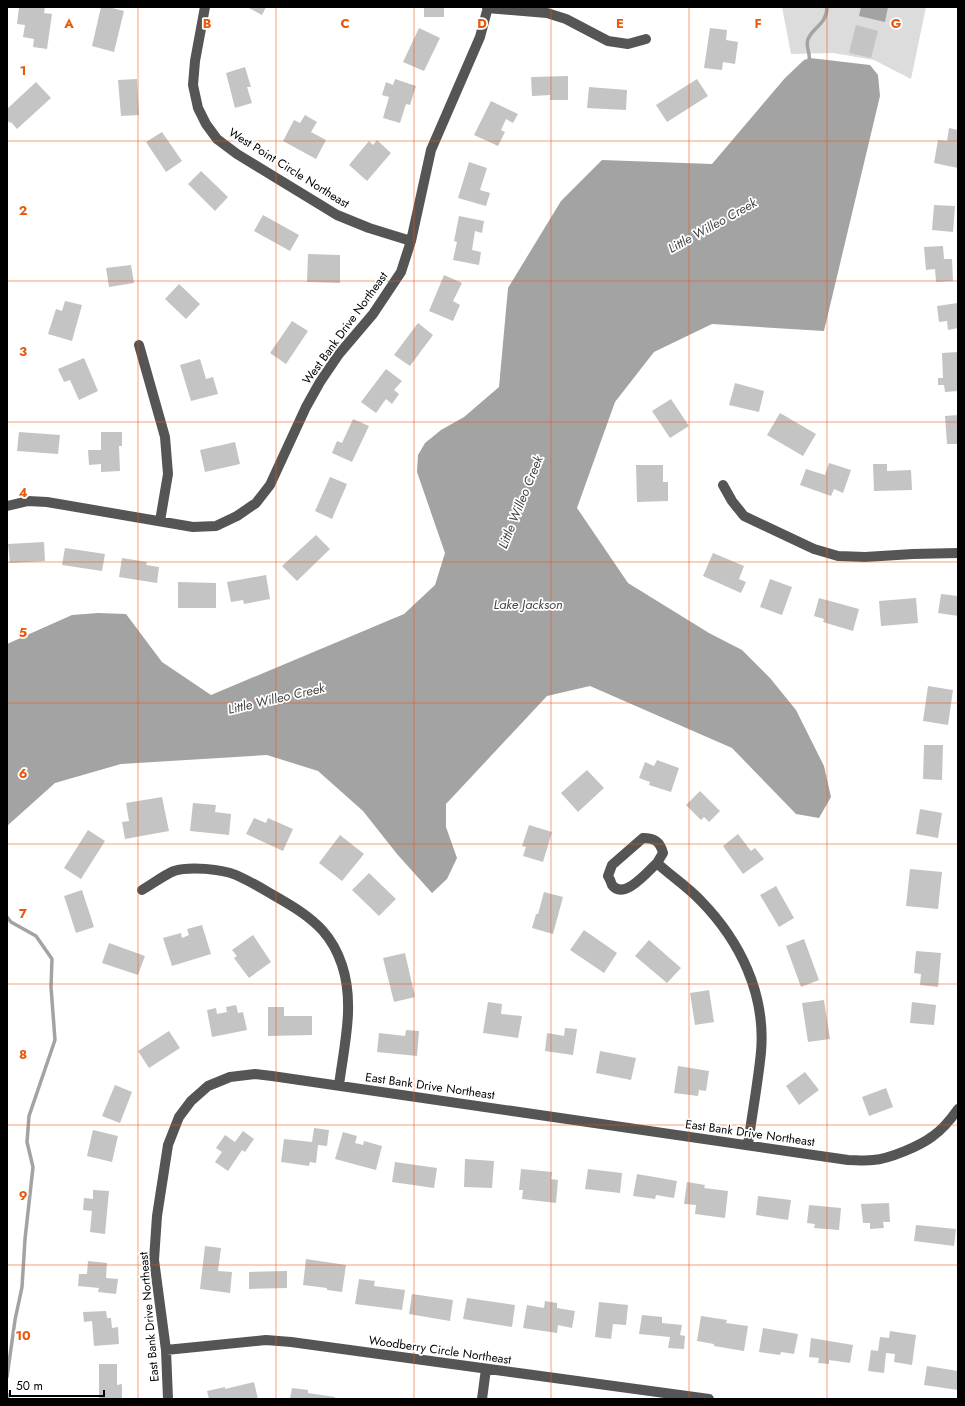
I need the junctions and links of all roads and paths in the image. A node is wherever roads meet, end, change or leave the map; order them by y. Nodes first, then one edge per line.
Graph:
1 (205, 7) edge
2 (488, 8) edge
3 (646, 39) dead end
4 (411, 240) junction
5 (139, 344) dead end
6 (723, 485) dead end
7 (7, 506) edge
8 (160, 521) junction
9 (958, 553) edge
10 (657, 863) junction
11 (142, 890) dead end
12 (339, 1085) junction
13 (958, 1109) edge
14 (748, 1145) junction
15 (166, 1350) junction
16 (486, 1369) junction
17 (168, 1399) edge
18 (482, 1399) edge
19 (709, 1399) edge

1 - 4 street, West Point Circle Northeast
2 - 3 street
2 - 4 street, West Bank Drive Northeast
4 - 8 street, West Bank Drive Northeast
5 - 8 street
6 - 9 street
7 - 8 street, West Bank Drive Northeast
10 - 10 street
10 - 14 street
11 - 12 street
12 - 14 street, East Bank Drive Northeast
12 - 15 street, East Bank Drive Northeast
13 - 14 street, East Bank Drive Northeast
15 - 16 street, Woodberry Circle Northeast
15 - 17 street, East Bank Drive Northeast
16 - 18 street
16 - 19 street, Woodberry Circle Northeast

